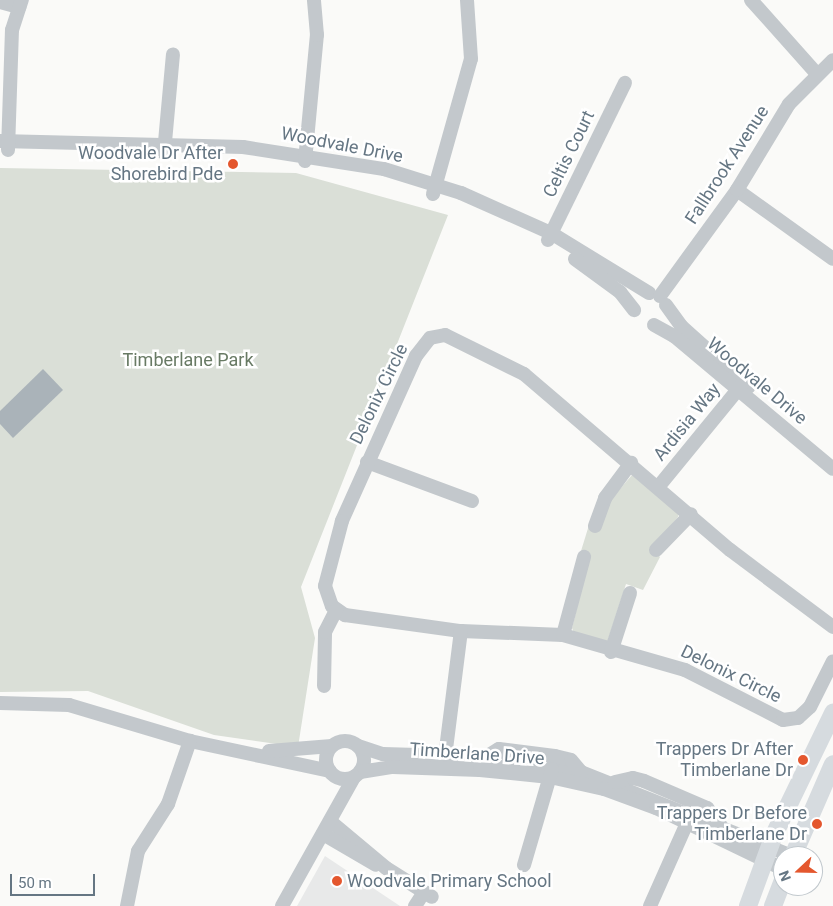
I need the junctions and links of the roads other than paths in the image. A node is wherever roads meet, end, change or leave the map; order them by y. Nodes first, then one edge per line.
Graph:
1 (314, 0) edge
2 (467, 0) edge
3 (752, 0) edge
4 (0, 2) edge
5 (21, 4) edge
6 (173, 54) dead end
7 (833, 60) edge
8 (817, 74) junction
9 (625, 83) dead end
10 (4, 146) edge
11 (164, 151) junction
12 (306, 158) junction
13 (434, 189) junction
14 (738, 190) junction
15 (549, 237) junction
16 (833, 259) edge
17 (658, 298) junction
18 (634, 310) junction
19 (654, 325) junction
20 (741, 385) junction
21 (833, 461) edge
22 (367, 462) junction
23 (631, 463) junction
24 (833, 469) edge
25 (659, 486) junction
26 (472, 501) dead end
27 (691, 514) junction
28 (594, 526) dead end
29 (656, 550) dead end
30 (584, 557) dead end
31 (630, 594) dead end
32 (336, 610) junction
33 (833, 627) edge
34 (460, 631) junction
35 (563, 635) junction
36 (611, 652) junction
37 (833, 661) edge
38 (324, 686) dead end
39 (0, 703) edge
40 (833, 713) edge
41 (190, 741) junction
42 (332, 746) junction
43 (358, 746) junction
44 (235, 750) junction
45 (486, 757) junction
46 (444, 763) junction
47 (833, 764) edge
48 (551, 772) junction
49 (581, 772) junction
50 (332, 773) junction
51 (357, 774) junction
52 (615, 782) junction
53 (338, 807) junction
54 (689, 818) junction
55 (330, 822) junction
56 (725, 827) junction
57 (322, 834) junction
58 (796, 846) edge
59 (768, 853) junction
60 (773, 854) edge
61 (773, 859) edge
62 (524, 865) dead end
63 (386, 868) junction
64 (127, 906) edge
65 (282, 906) edge
66 (415, 906) edge
67 (650, 906) edge
68 (748, 906) edge

1 - 12 street
2 - 13 street
3 - 8 street
4 - 5 street
5 - 10 street
6 - 11 street
7 - 8 street, Fallbrook Avenue
8 - 14 street, Fallbrook Avenue
9 - 15 street, Celtis Court
10 - 11 street, Woodvale Drive
11 - 12 street, Woodvale Drive
12 - 13 street, Woodvale Drive
13 - 15 street, Woodvale Drive
14 - 16 street
14 - 17 street, Fallbrook Avenue
15 - 17 street, Woodvale Drive
15 - 18 street, Woodvale Drive
17 - 18 street
17 - 19 street
17 - 20 street, Woodvale Drive
18 - 19 street
19 - 20 street, Woodvale Drive
20 - 21 street, Woodvale Drive
20 - 24 street, Woodvale Drive
20 - 25 street, Ardisia Way
22 - 23 street, Delonix Circle
22 - 26 street
22 - 32 street, Delonix Circle
23 - 25 street, Delonix Circle
23 - 28 street
25 - 27 street, Delonix Circle
27 - 29 street
27 - 33 street, Delonix Circle
30 - 35 street
31 - 36 street
32 - 34 street, Delonix Circle
32 - 38 street
34 - 35 street, Delonix Circle
34 - 46 street
35 - 36 street, Delonix Circle
36 - 37 street, Delonix Circle
39 - 41 street
40 - 59 main road
41 - 44 street
41 - 64 street
42 - 43 street
42 - 44 street
42 - 50 street
43 - 46 street, Timberlane Drive
43 - 51 street
44 - 50 street
45 - 46 street, Timberlane Drive
45 - 48 street, Timberlane Drive
45 - 49 street, Timberlane Drive
46 - 48 street, Timberlane Drive
46 - 51 street, Timberlane Drive
47 - 58 main road
48 - 49 street, Timberlane Drive
48 - 54 street, Timberlane Drive
48 - 62 street
49 - 52 street, Timberlane Drive
50 - 51 street
50 - 53 street
51 - 53 street
52 - 54 street, Timberlane Drive
52 - 56 street, Timberlane Drive
53 - 55 street
54 - 56 street, Timberlane Drive
54 - 59 street, Timberlane Drive
54 - 67 street
55 - 57 street
55 - 63 street
56 - 59 street, Timberlane Drive
57 - 63 street
57 - 65 street
59 - 60 street, Timberlane Drive
59 - 61 street, Timberlane Drive
59 - 68 main road
63 - 66 street

